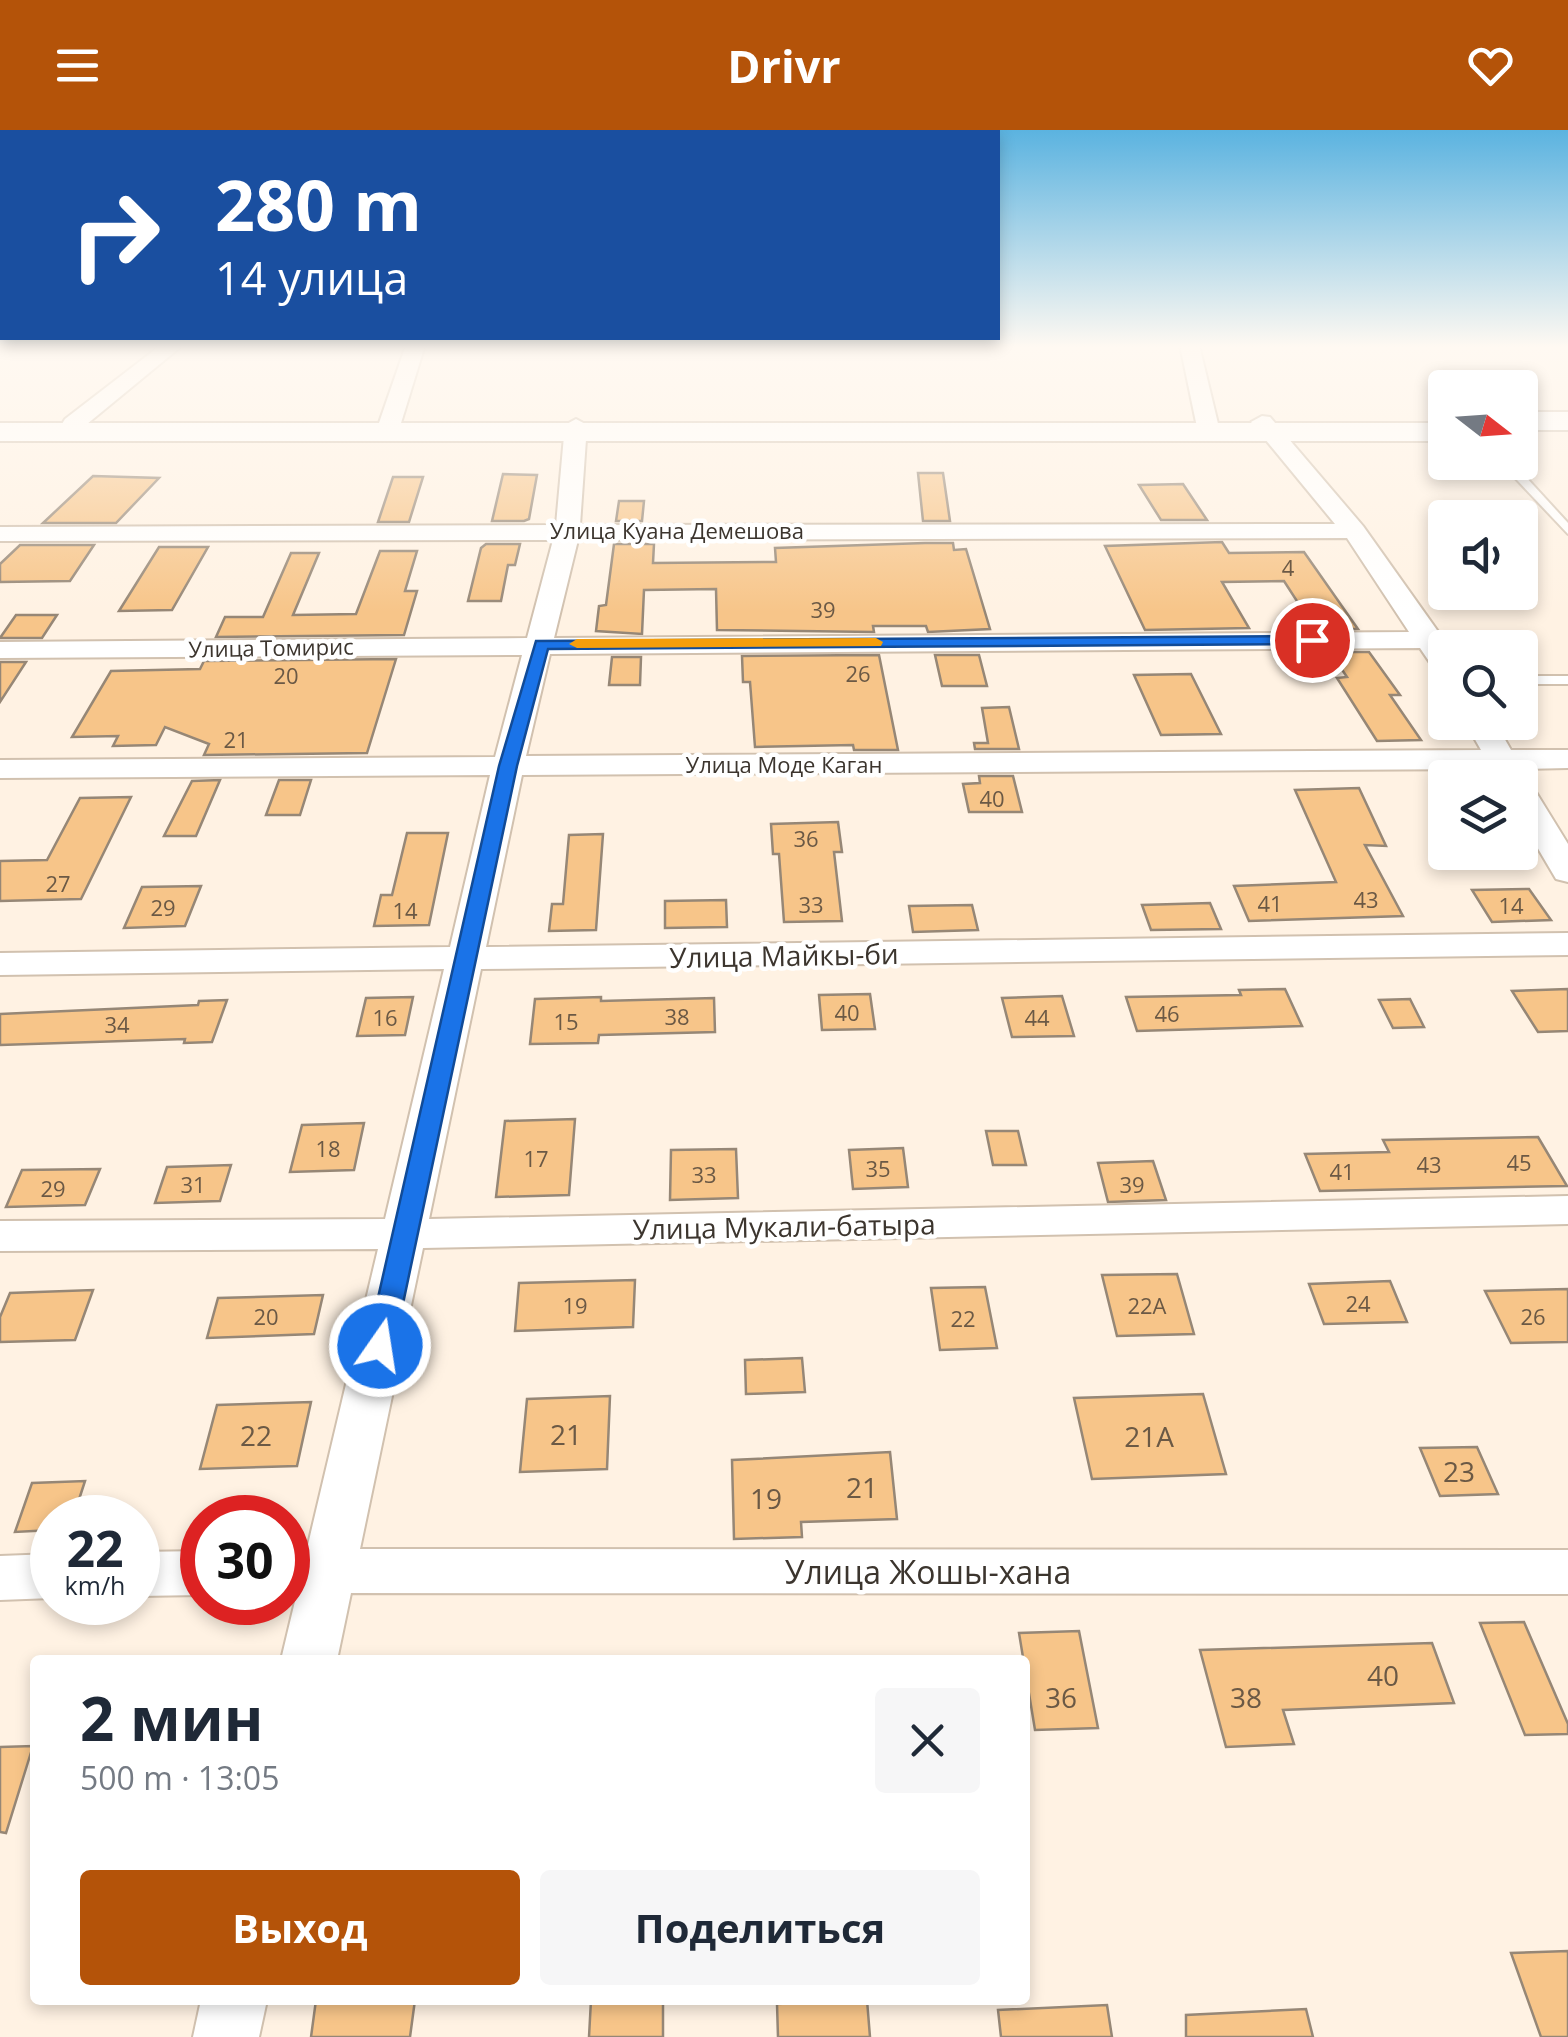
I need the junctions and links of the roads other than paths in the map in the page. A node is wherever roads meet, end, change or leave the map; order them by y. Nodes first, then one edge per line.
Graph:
1 (576, 434) edge
2 (1272, 434) edge
3 (1522, 480) edge
4 (568, 530) junction
5 (1568, 530) edge
6 (1354, 531) junction
7 (0, 534) edge
8 (1428, 638) edge
9 (541, 644) junction
10 (0, 650) edge
11 (1428, 652) edge
12 (1538, 680) edge
13 (1568, 680) edge
14 (1568, 760) edge
15 (1538, 764) edge
16 (508, 766) junction
17 (0, 769) edge
18 (1428, 769) edge
19 (1538, 821) edge
20 (1568, 872) edge
21 (1568, 944) edge
22 (466, 959) junction
23 (0, 964) edge
24 (1568, 1210) edge
25 (406, 1234) junction
26 (0, 1236) edge
27 (310, 1563) edge
28 (310, 1570) edge
29 (1568, 1572) edge
30 (30, 1577) edge
31 (0, 1578) edge
32 (309, 1625) edge
33 (309, 1655) edge
34 (233, 2005) edge
35 (226, 2037) edge

1 - 4 street
2 - 6 street
3 - 5 lane
4 - 6 street, Улица Куана Демешова
4 - 7 street, Улица Куана Демешова
4 - 9 street
6 - 8 street
9 - 10 street, Улица Томирис
9 - 11 street, Улица Томирис
9 - 16 street
12 - 13 lane
14 - 15 street, Улица Моде Каган
16 - 17 street, Улица Моде Каган
16 - 18 street, Улица Моде Каган
16 - 22 street
19 - 20 street
21 - 22 street, Улица Майкы-би
22 - 23 street, Улица Майкы-би
22 - 25 street
24 - 25 street, Улица Мукали-батыра
25 - 26 street, Улица Мукали-батыра
25 - 27 street
28 - 29 street, Улица Жошы-хана
30 - 31 street
32 - 33 street
34 - 35 street

